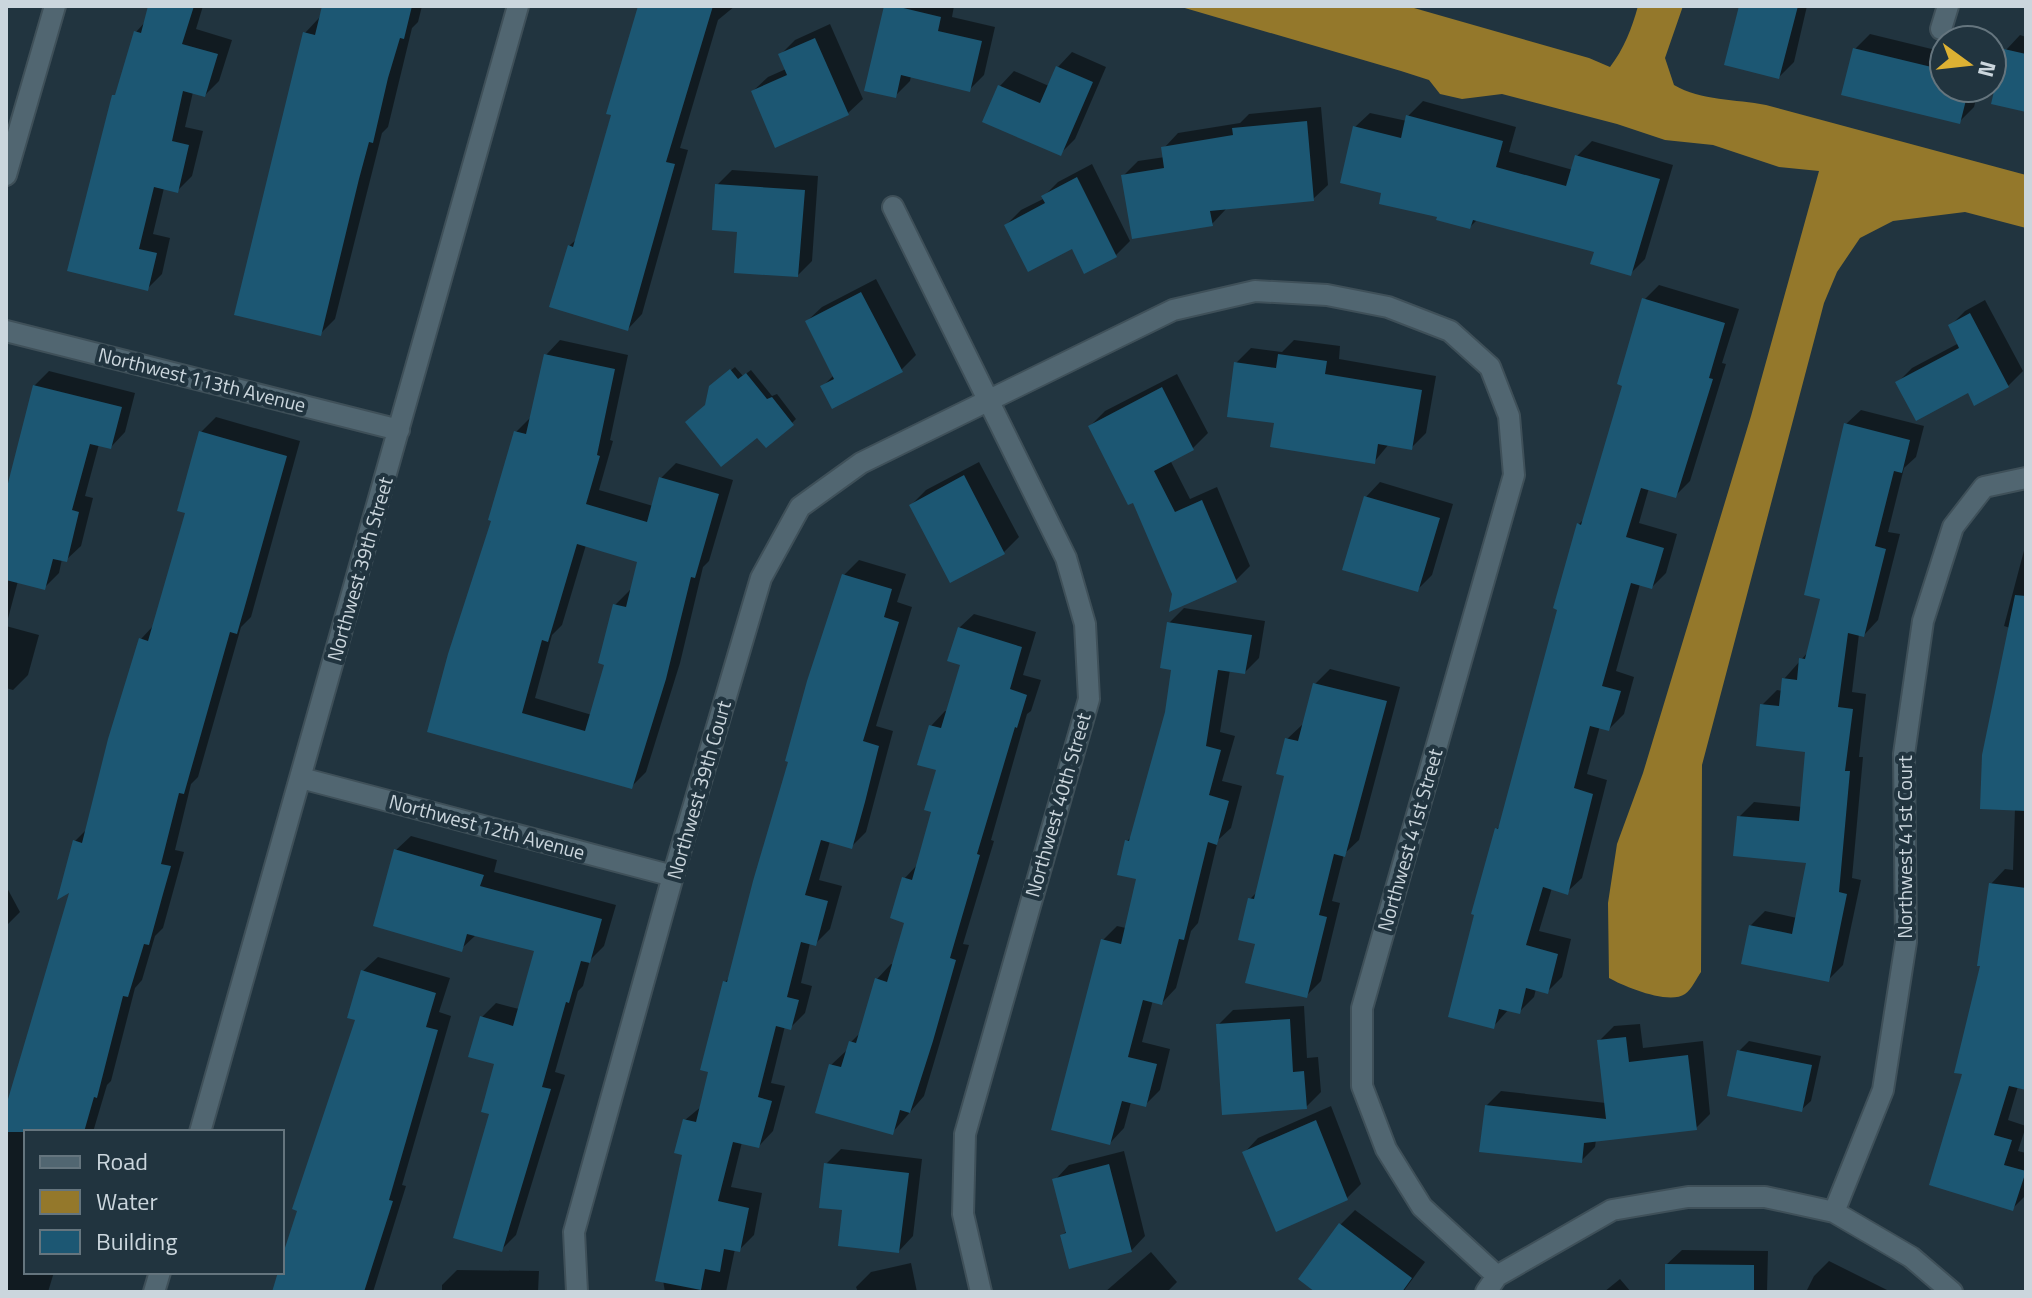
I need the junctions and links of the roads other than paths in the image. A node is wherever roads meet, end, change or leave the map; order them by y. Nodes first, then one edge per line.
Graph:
1 (55, 6) edge
2 (518, 6) edge
3 (6, 175) edge
4 (893, 207) dead end
5 (6, 331) edge
6 (987, 399) junction
7 (399, 430) junction
8 (2026, 478) edge
9 (301, 778) junction
10 (673, 876) junction
11 (201, 1130) edge
12 (1834, 1212) junction
13 (1491, 1284) edge
14 (577, 1292) edge
15 (981, 1292) edge
16 (1952, 1292) edge

1 - 3 street
2 - 7 street, Northwest 39th Street
4 - 6 street, Northwest 40th Street
5 - 7 street, Northwest 113th Avenue
6 - 10 street, Northwest 39th Court
6 - 13 street, Northwest 41st Street
6 - 15 street, Northwest 40th Street
7 - 9 street, Northwest 39th Street
8 - 12 street, Northwest 41st Court
9 - 10 street, Northwest 12th Avenue
9 - 11 street, Northwest 39th Street
10 - 14 street, Northwest 39th Court
12 - 13 street
12 - 16 street

